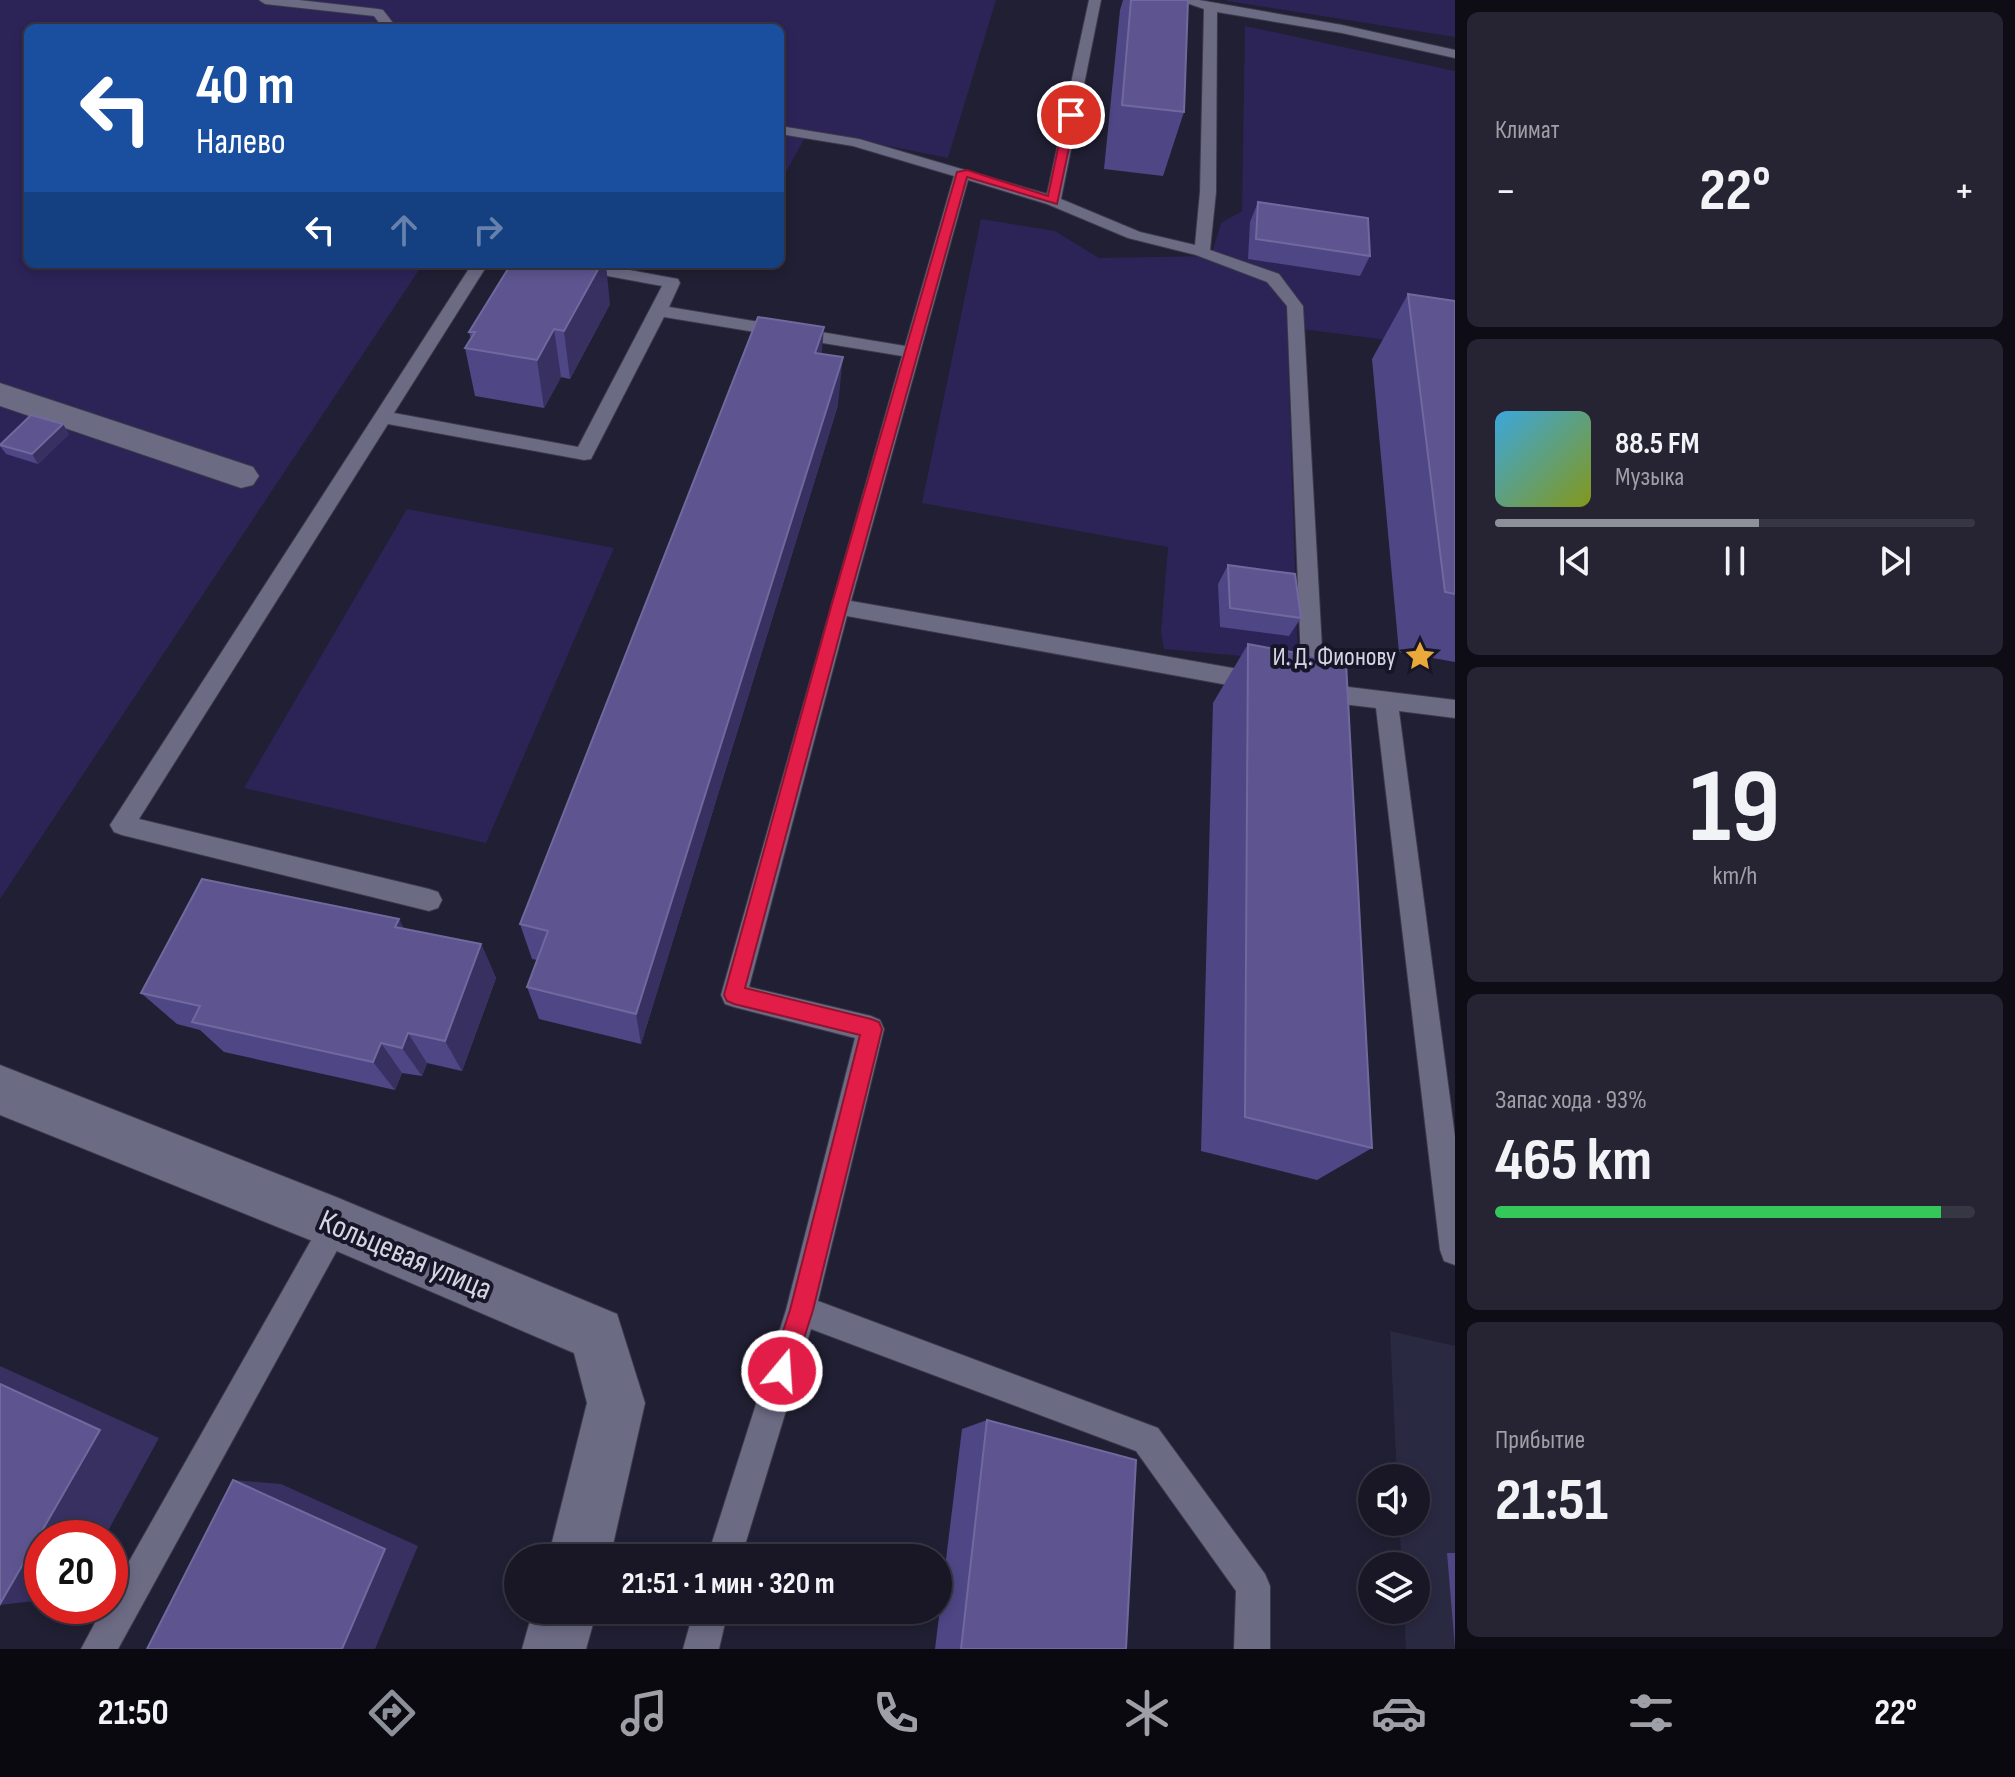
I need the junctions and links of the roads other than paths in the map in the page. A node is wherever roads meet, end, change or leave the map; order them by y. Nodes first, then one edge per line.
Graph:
1 (265, 0) edge
2 (1095, 0) edge
3 (1184, 0) edge
4 (1211, 7) junction
5 (387, 24) edge
6 (1455, 54) edge
7 (784, 131) edge
8 (963, 172) junction
9 (1053, 201) junction
10 (1202, 252) junction
11 (477, 268) edge
12 (591, 268) edge
13 (659, 311) junction
14 (911, 352) junction
15 (0, 394) edge
16 (383, 417) junction
17 (241, 476) dead end
18 (839, 607) junction
19 (1313, 691) junction
20 (1386, 699) junction
21 (1455, 709) edge
22 (429, 900) dead end
23 (0, 1090) edge
24 (336, 1224) junction
25 (1455, 1250) edge
26 (801, 1310) junction
27 (582, 1544) edge
28 (728, 1544) edge
29 (561, 1624) edge
30 (707, 1624) edge
31 (99, 1649) edge
32 (554, 1649) edge
33 (701, 1649) edge
34 (1252, 1649) edge

1 - 5 lane
2 - 9 lane
3 - 4 lane
4 - 6 lane
4 - 10 lane
7 - 8 lane
8 - 9 lane
8 - 14 lane
9 - 10 lane
10 - 19 lane
11 - 16 lane
12 - 13 lane
13 - 14 lane
13 - 16 lane
14 - 18 lane
15 - 17 street
16 - 22 lane
18 - 19 lane
18 - 26 lane
19 - 20 lane
20 - 21 lane
20 - 25 lane
23 - 24 street, Кольцевая улица
24 - 27 street, Кольцевая улица
24 - 31 lane
26 - 28 lane
26 - 34 lane
29 - 32 street
30 - 33 lane

